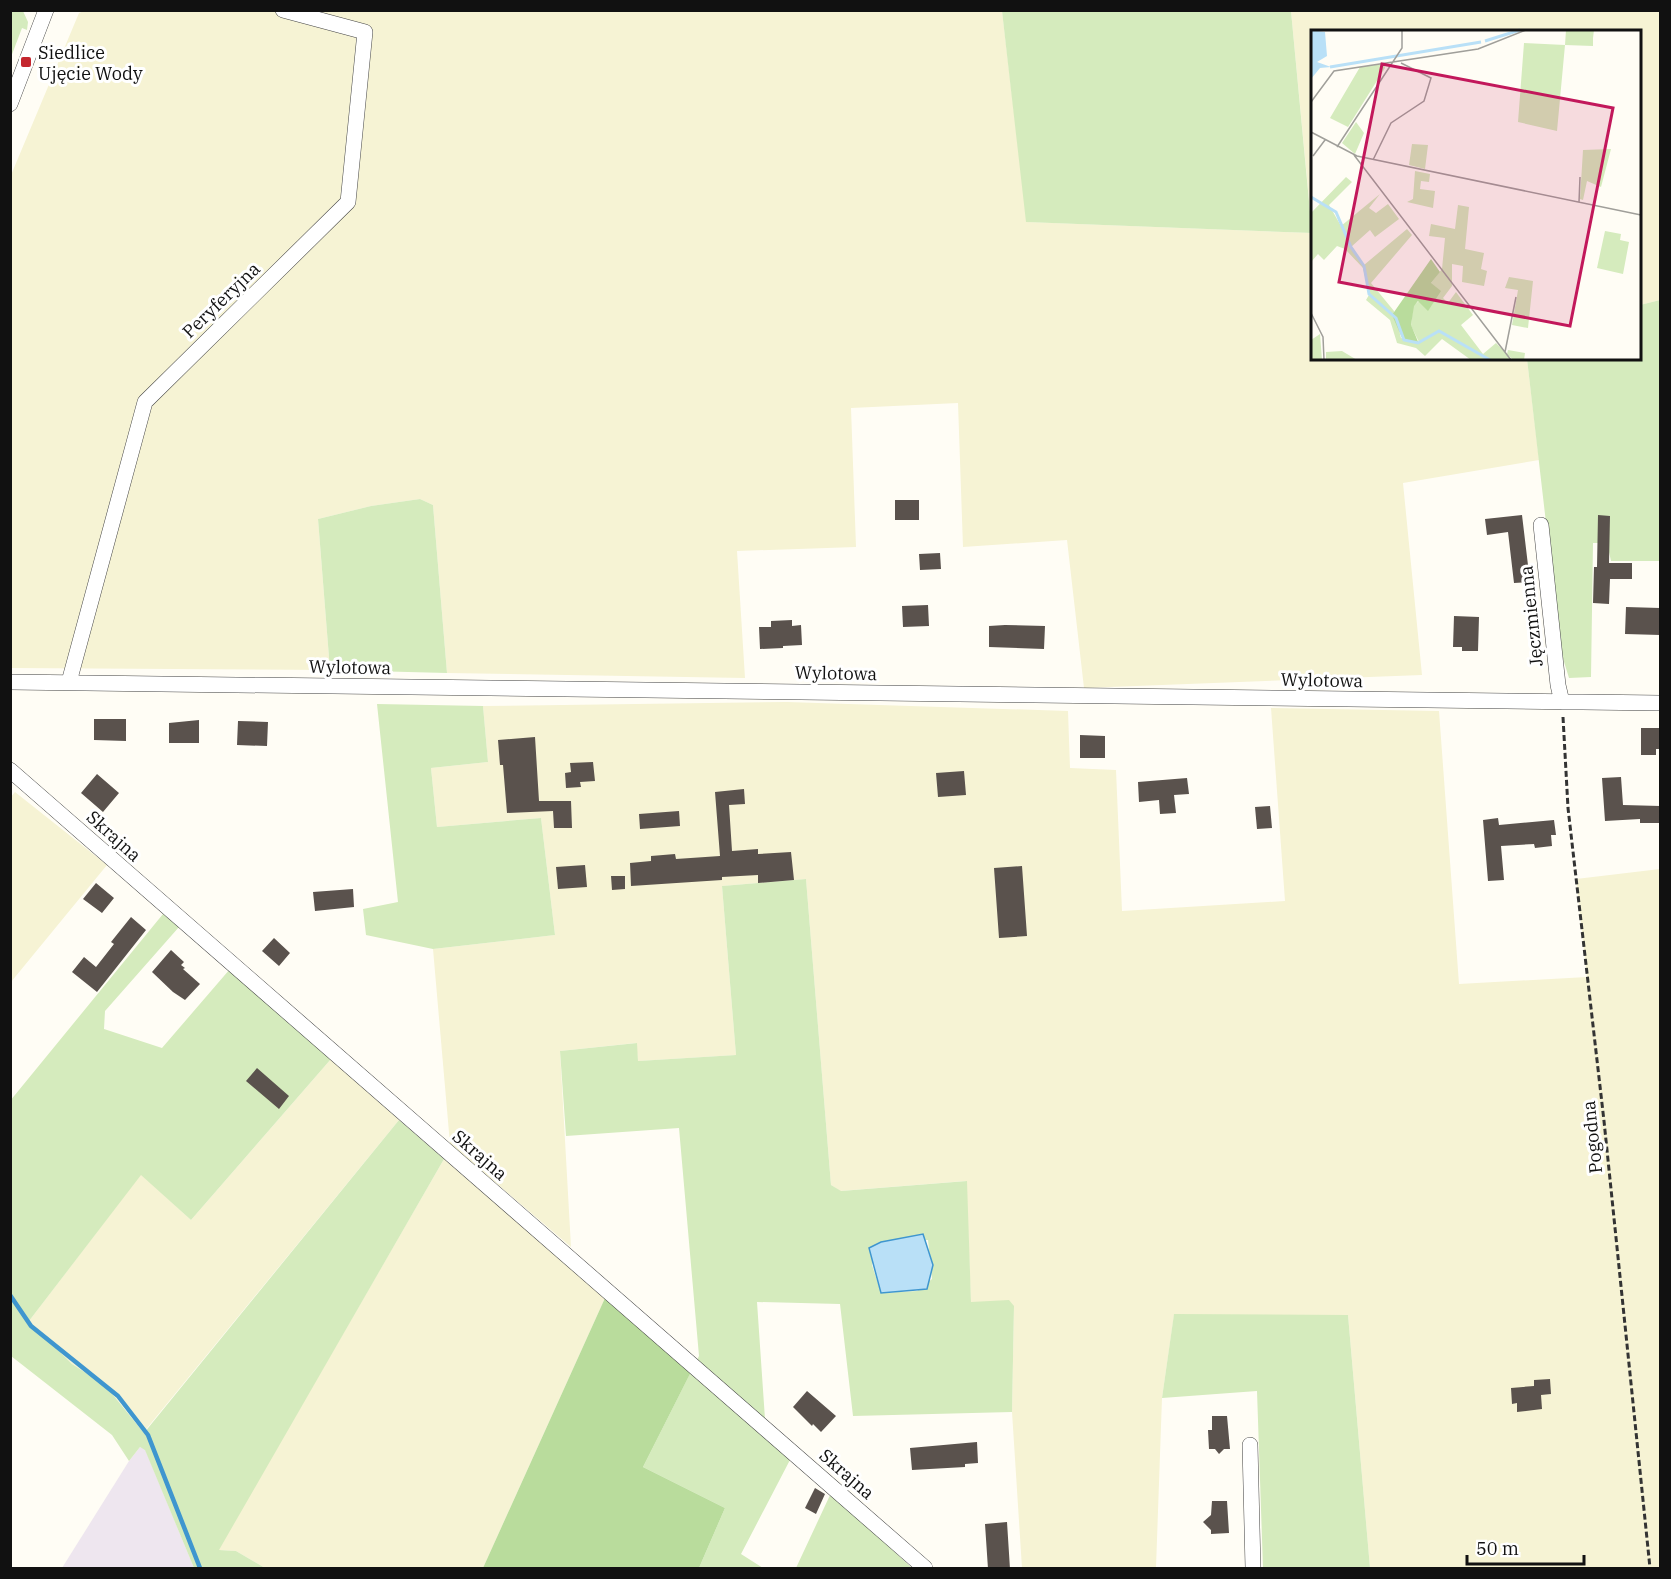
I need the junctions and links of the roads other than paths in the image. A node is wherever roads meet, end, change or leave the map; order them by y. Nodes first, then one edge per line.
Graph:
1 (46, 10) edge
2 (283, 10) edge
3 (10, 104) edge
4 (1541, 525) dead end
5 (10, 682) edge
6 (69, 682) junction
7 (1562, 702) junction
8 (1660, 703) edge
9 (10, 770) edge
10 (1250, 1445) dead end
11 (925, 1569) edge
12 (1253, 1569) edge

1 - 3 street
2 - 6 street, Peryferyjna
4 - 7 street, Jęczmienna
5 - 6 street, Wylotowa
6 - 7 street, Wylotowa
7 - 8 street, Wylotowa
9 - 11 street, Skrajna
10 - 12 street

